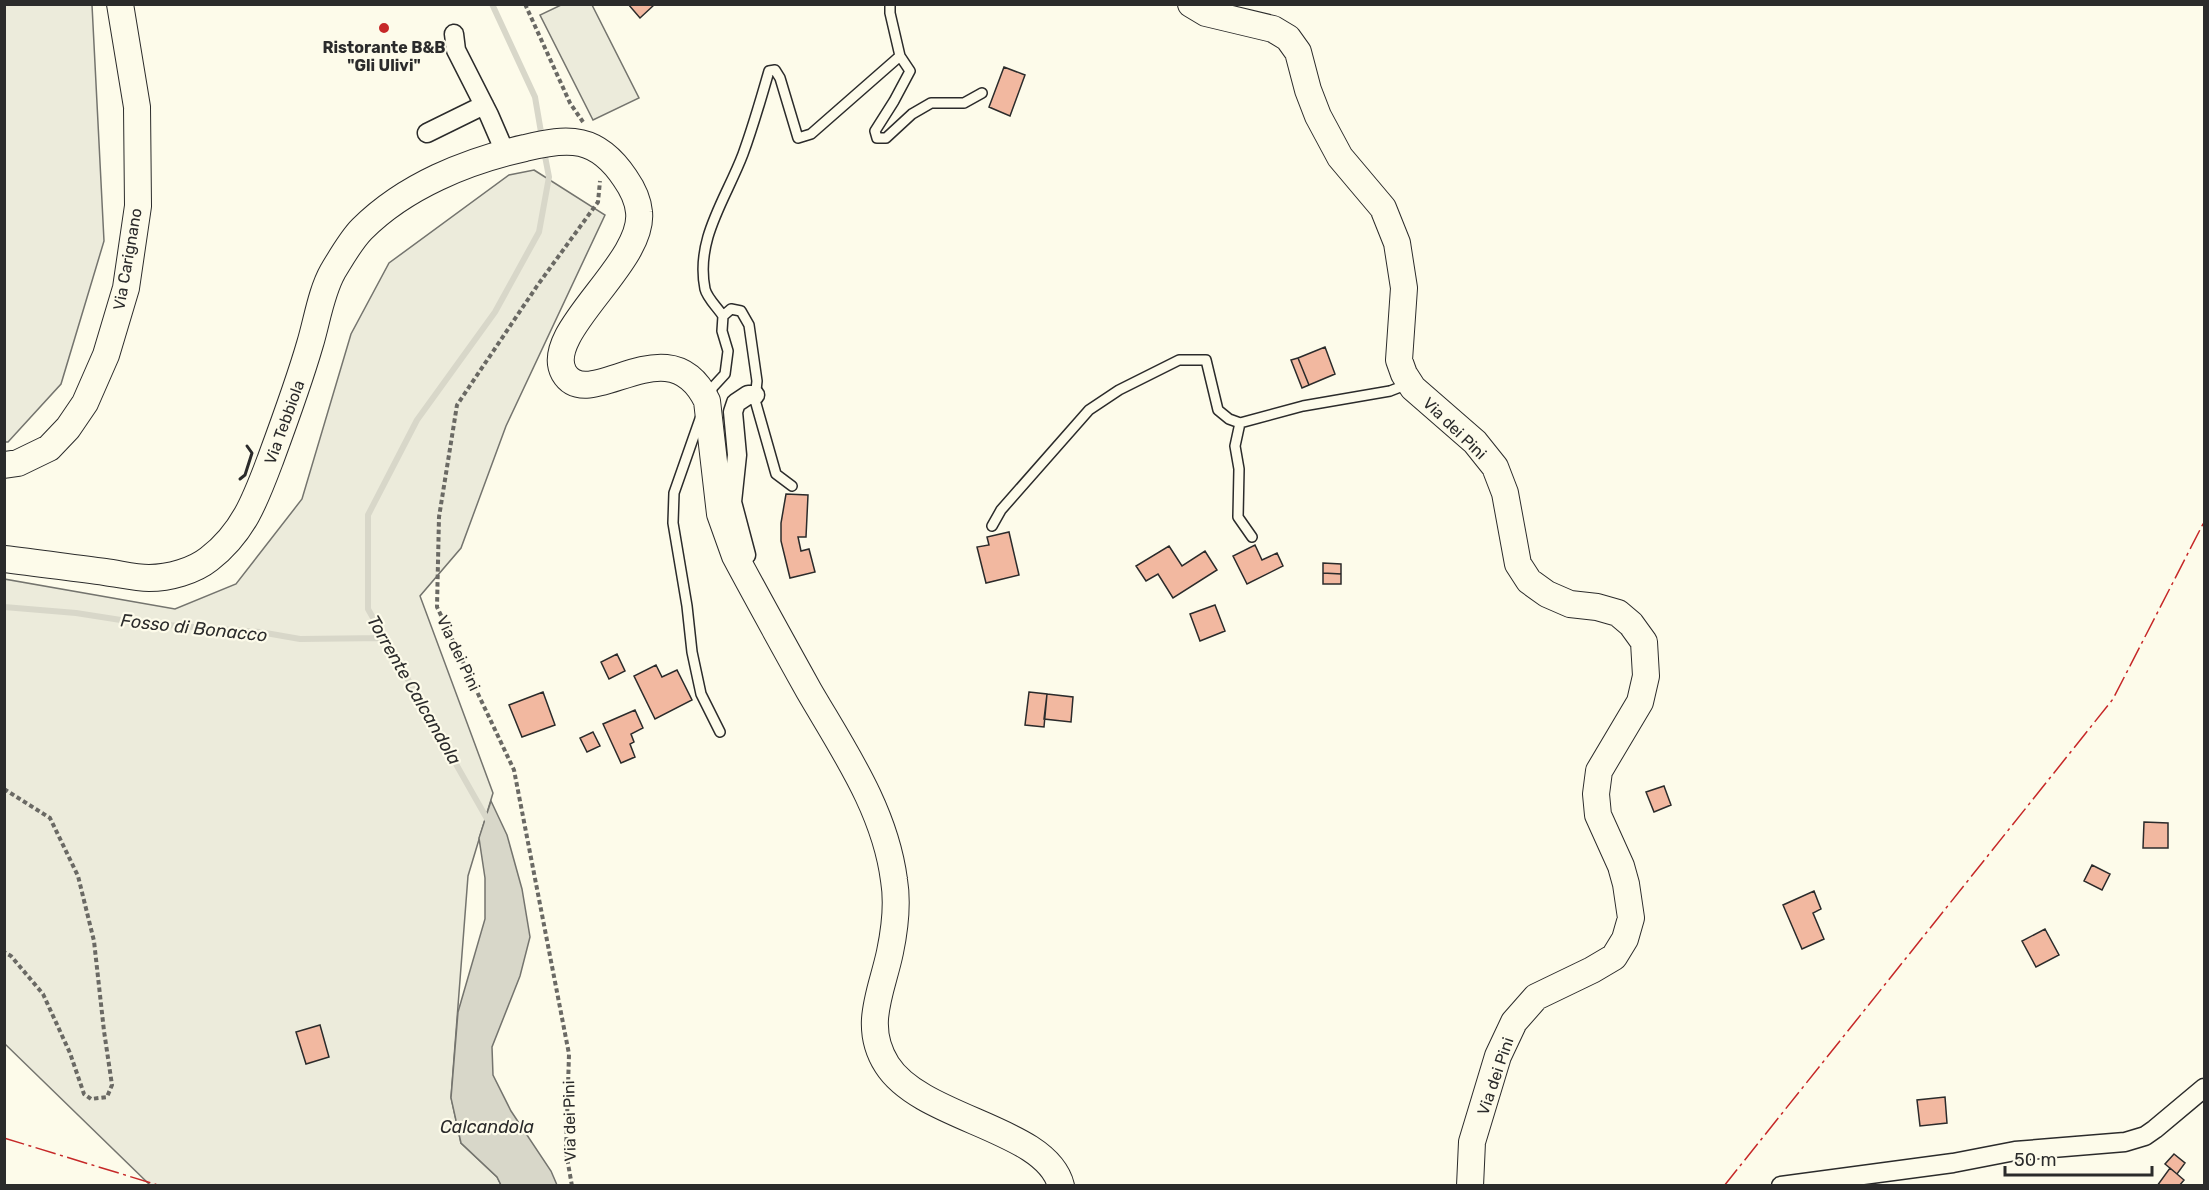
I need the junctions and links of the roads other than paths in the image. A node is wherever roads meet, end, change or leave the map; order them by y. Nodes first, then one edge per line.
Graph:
1 (120, 4) edge
2 (890, 4) edge
3 (1191, 4) edge
4 (454, 34) dead end
5 (900, 56) junction
6 (982, 93) dead end
7 (484, 105) junction
8 (427, 133) dead end
9 (502, 153) junction
10 (723, 316) junction
11 (1410, 384) junction
12 (755, 395) junction
13 (707, 401) junction
14 (1240, 423) junction
15 (4, 465) edge
16 (792, 486) dead end
17 (992, 526) dead end
18 (1252, 537) dead end
19 (4, 559) edge
20 (759, 600) junction
21 (720, 732) dead end
22 (2205, 1088) edge
23 (1061, 1185) edge
24 (1470, 1185) edge
25 (1782, 1185) edge

1 - 15 main road, Via Carignano
2 - 5 lane
3 - 11 main road, Via dei Pini
4 - 7 street
5 - 6 lane
5 - 10 lane
7 - 8 street
7 - 9 street
9 - 13 main road, Via Tebbiola
9 - 19 main road, Via Tebbiola
10 - 12 lane
10 - 13 lane
11 - 14 lane
11 - 24 main road, Via dei Pini
12 - 16 lane
12 - 20 street
13 - 20 main road
13 - 21 lane
14 - 17 lane
14 - 18 lane
20 - 23 main road
22 - 25 street

